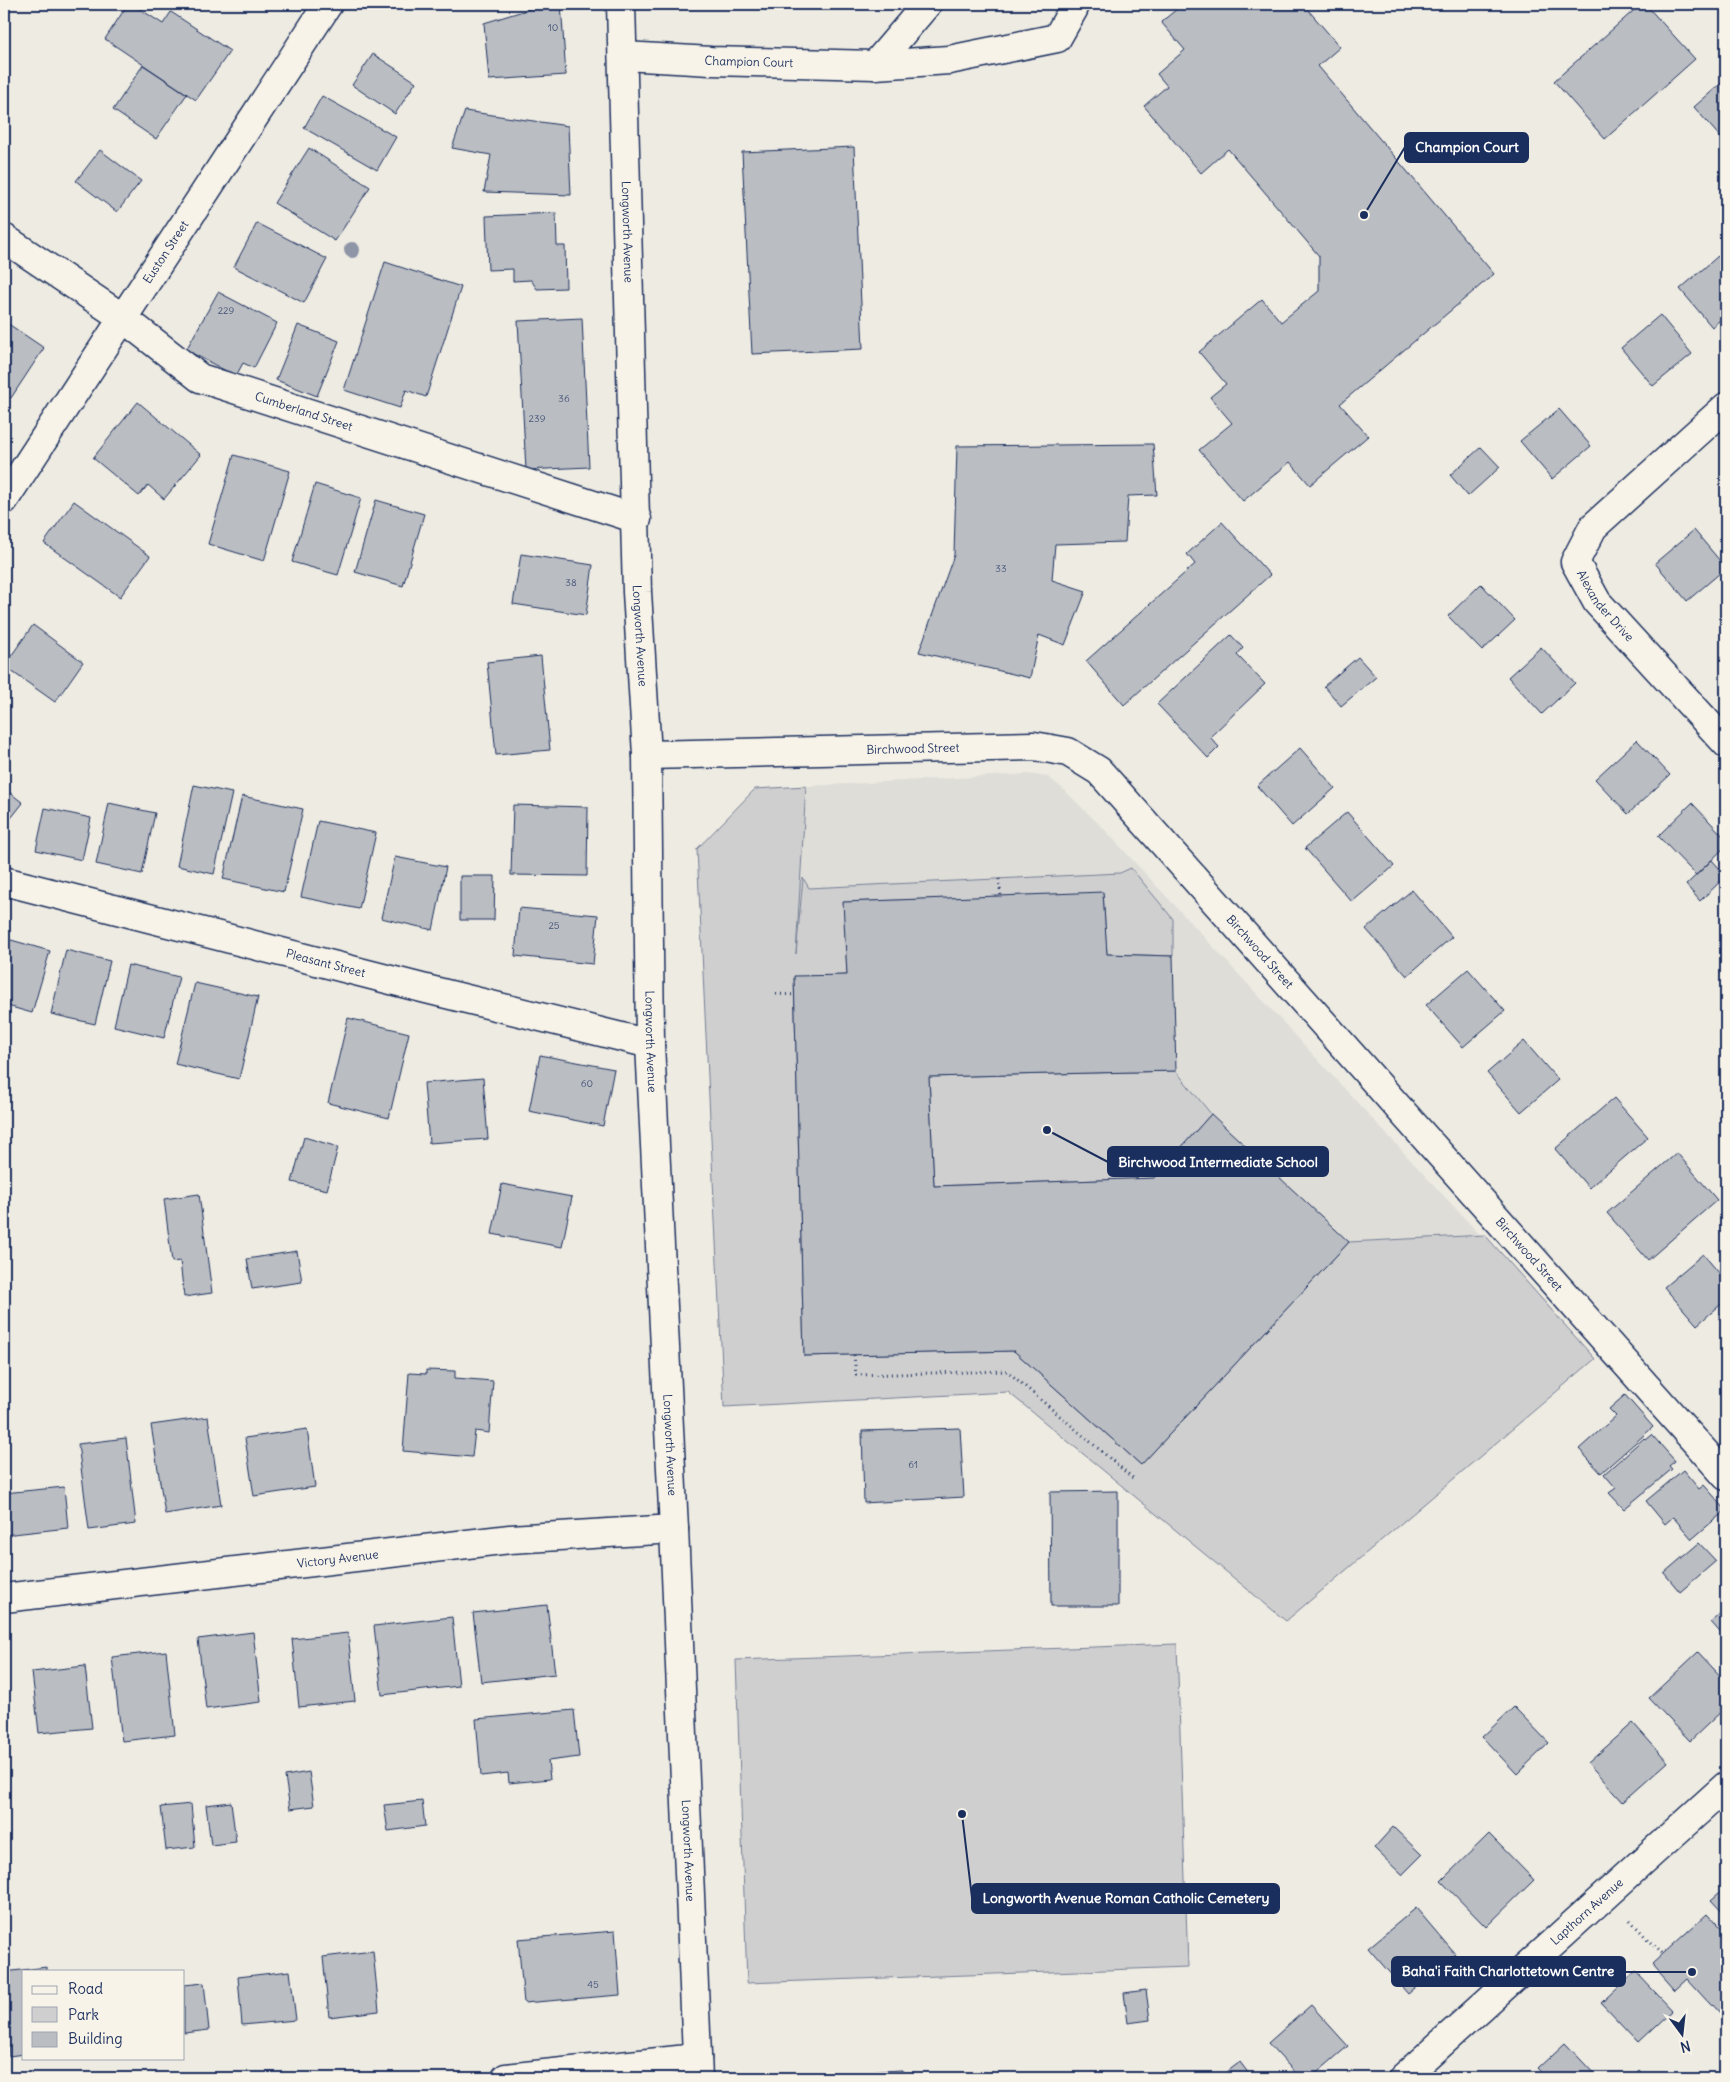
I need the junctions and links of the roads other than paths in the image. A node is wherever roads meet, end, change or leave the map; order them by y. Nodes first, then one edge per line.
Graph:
1 (328, 4) edge
2 (621, 4) edge
3 (928, 4) edge
4 (1074, 4) edge
5 (624, 56) junction
6 (875, 64) junction
7 (4, 238) edge
8 (122, 318) junction
9 (1726, 407) edge
10 (4, 500) edge
11 (637, 519) junction
12 (1726, 743) edge
13 (647, 756) junction
14 (4, 881) edge
15 (650, 1044) junction
16 (1726, 1476) edge
17 (674, 1530) junction
18 (4, 1598) edge
19 (1726, 1786) edge
20 (698, 2068) edge
21 (506, 2078) edge
22 (1403, 2078) edge

1 - 8 street, Euston Street
2 - 5 street, Longworth Avenue
3 - 6 street
4 - 6 street, Champion Court
5 - 6 street, Champion Court
5 - 11 street, Longworth Avenue
7 - 8 street, Cumberland Street
8 - 10 street, Euston Street
8 - 11 street, Cumberland Street
9 - 12 street, Alexander Drive
11 - 13 street, Longworth Avenue
13 - 15 street, Longworth Avenue
13 - 16 street, Birchwood Street
14 - 15 street, Pleasant Street
15 - 17 street, Longworth Avenue
17 - 18 street, Victory Avenue
17 - 20 street, Longworth Avenue
19 - 22 street, Lapthorn Avenue
20 - 21 street

